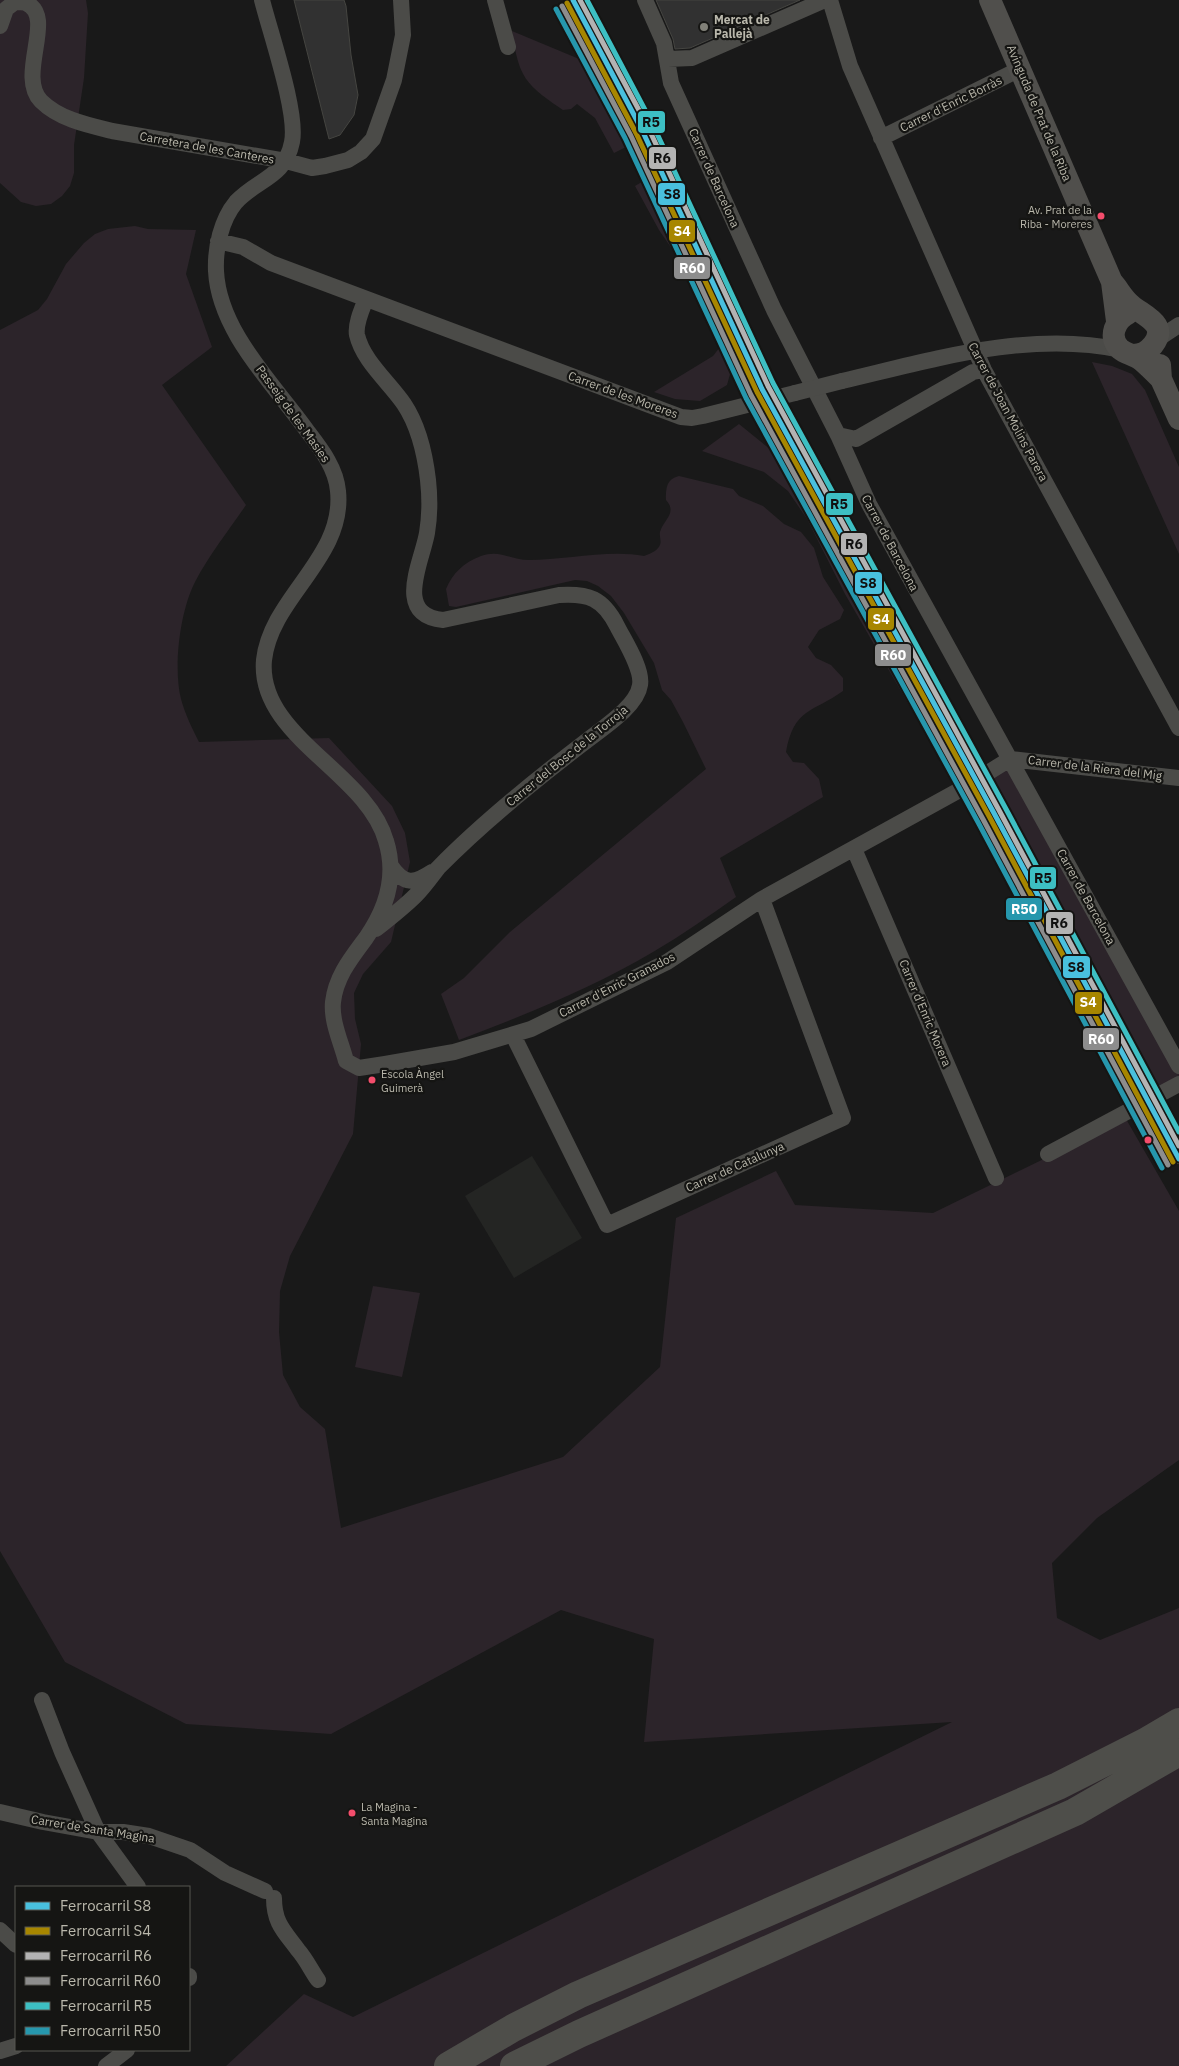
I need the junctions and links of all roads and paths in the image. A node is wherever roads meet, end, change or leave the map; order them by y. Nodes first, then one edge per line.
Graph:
1 (262, 0) edge
2 (401, 0) edge
3 (495, 0) edge
4 (645, 0) edge
5 (825, 0) edge
6 (830, 0) edge
7 (990, 0) edge
8 (13, 2) edge
9 (0, 26) edge
10 (508, 47) dead end
11 (668, 59) junction
12 (1020, 69) junction
13 (882, 138) junction
14 (286, 162) junction
15 (218, 241) junction
16 (1112, 282) junction
17 (366, 299) junction
18 (1179, 320) edge
19 (1116, 325) junction
20 (1179, 325) edge
21 (1151, 329) junction
22 (1074, 343) junction
23 (975, 350) junction
24 (1127, 352) junction
25 (984, 370) junction
26 (1161, 379) junction
27 (1179, 419) edge
28 (838, 435) junction
29 (1179, 728) edge
30 (1010, 759) junction
31 (1179, 778) edge
32 (965, 786) junction
33 (854, 849) junction
34 (392, 866) junction
35 (438, 868) junction
36 (762, 899) junction
37 (382, 911) joint
38 (366, 937) junction
39 (513, 1035) junction
40 (1179, 1066) edge
41 (1179, 1084) edge
42 (1142, 1104) junction
43 (1048, 1154) dead end
44 (1179, 1156) edge
45 (996, 1178) dead end
46 (42, 1700) dead end
47 (1179, 1722) edge
48 (1179, 1752) edge
49 (0, 1812) edge
50 (98, 1832) junction
51 (137, 1886) edge
52 (0, 1930) edge
53 (15, 1944) edge
54 (318, 1980) dead end
55 (15, 2046) edge
56 (0, 2051) edge
57 (126, 2051) edge
58 (106, 2066) edge
59 (448, 2066) edge
60 (514, 2066) edge

1 - 14 street
2 - 14 street, Carretera de les Canteres
3 - 10 street
4 - 11 street, Carrer de Barcelona
5 - 11 street
6 - 13 street, Carrer de Joan Molins Parera
7 - 12 main road, Avinguda de Prat de la Riba
8 - 9 street, Carretera de les Canteres
8 - 14 street, Carretera de les Canteres
11 - 28 street, Carrer de Barcelona
12 - 13 street, Carrer d'Enric Borràs
12 - 16 main road, Avinguda de Prat de la Riba
13 - 23 street, Carrer de Joan Molins Parera
14 - 15 street, Passeig de les Masies
15 - 17 street, Carrer de les Moreres
15 - 34 street, Passeig de les Masies
16 - 19 main road
16 - 21 main road
17 - 23 street, Carrer de les Moreres, bridge
17 - 35 street, Carrer del Bosc de la Torroja
18 - 21 street
19 - 21 main road
19 - 22 street, Carrer de les Moreres
19 - 24 main road
20 - 21 street
21 - 24 main road
21 - 26 main road
22 - 23 street, Carrer de les Moreres
22 - 24 street, Carrer de les Moreres
23 - 25 street, Carrer de Joan Molins Parera
24 - 26 main road
25 - 28 street
25 - 29 street, Carrer de Joan Molins Parera
26 - 27 main road
28 - 30 street, Carrer de Barcelona
30 - 31 street, Carrer de la Riera del Mig
30 - 32 street, Carrer d'Enric Granados
30 - 40 street, Carrer de Barcelona
32 - 33 street, Carrer d'Enric Granados
32 - 42 street
33 - 36 street, Carrer d'Enric Granados
33 - 45 street, Carrer d'Enric Morera
34 - 35 street
34 - 37 street, Passeig de les Masies
35 - 38 street, Carrer del Bosc de la Torroja
36 - 39 street, Carrer d'Enric Granados
36 - 39 street, Carrer de Catalunya
37 - 38 street, Carrer d'Enric Granados
38 - 39 street, Carrer d'Enric Granados
41 - 42 street
42 - 43 street
42 - 44 street
46 - 50 street
47 - 59 highway
48 - 60 highway
49 - 50 street, Carrer de Santa Magina
50 - 51 street
50 - 54 street, Carrer de Santa Magina
52 - 53 street
55 - 56 street
57 - 58 street

